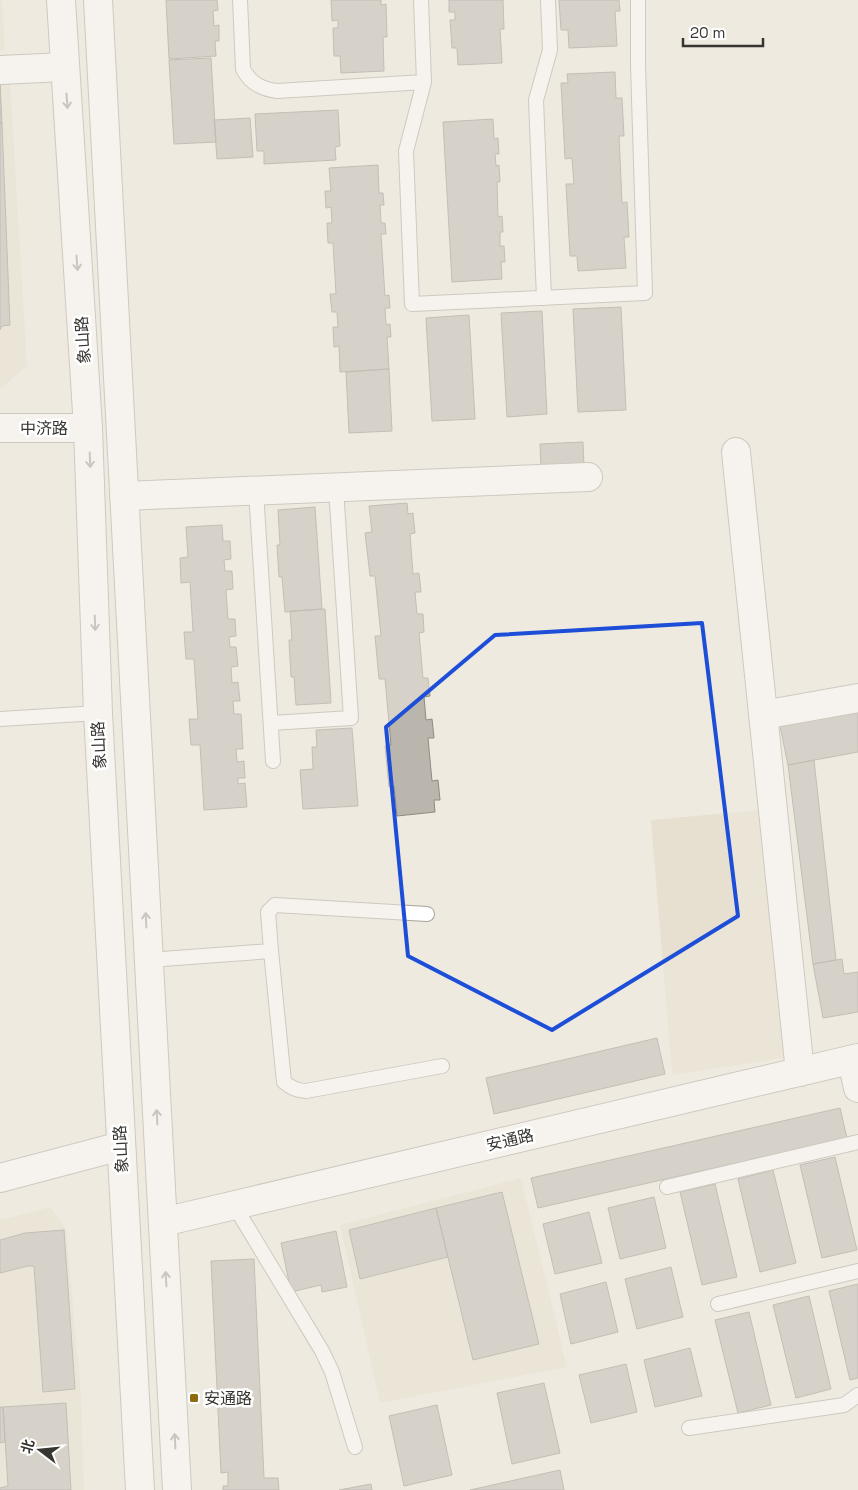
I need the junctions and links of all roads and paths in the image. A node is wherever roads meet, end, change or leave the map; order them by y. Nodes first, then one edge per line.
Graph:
1 (61, 0) edge
2 (98, 0) edge
3 (240, 0) edge
4 (420, 0) edge
5 (548, 0) edge
6 (638, 0) edge
7 (64, 66) junction
8 (0, 70) edge
9 (424, 82) junction
10 (544, 298) junction
11 (0, 428) edge
12 (88, 428) junction
13 (736, 452) dead end
14 (588, 477) dead end
15 (336, 488) junction
16 (256, 491) junction
17 (124, 496) junction
18 (858, 698) edge
19 (98, 713) junction
20 (763, 715) junction
21 (0, 719) edge
22 (271, 723) junction
23 (273, 761) dead end
24 (427, 914) dead end
25 (271, 951) junction
26 (149, 960) junction
27 (855, 1059) edge
28 (442, 1066) dead end
29 (800, 1072) junction
30 (858, 1088) edge
31 (858, 1142) edge
32 (121, 1146) junction
33 (0, 1178) edge
34 (667, 1186) dead end
35 (234, 1205) junction
36 (163, 1222) junction
37 (858, 1271) edge
38 (718, 1304) dead end
39 (858, 1396) edge
40 (689, 1428) dead end
41 (355, 1447) dead end
42 (140, 1490) edge
43 (177, 1490) edge

1 - 7 street, 象山路
2 - 17 street, 象山路
3 - 9 lane
4 - 9 lane
5 - 10 lane
6 - 10 lane
7 - 8 street
7 -> 12 street, 象山路
9 - 10 lane
11 - 12 street, 中济路
12 -> 19 street, 象山路
13 - 20 street
14 - 15 street
15 - 16 street
15 - 22 lane
16 - 17 street
16 - 22 lane
26 -> 17 street, 象山路
18 - 20 street
19 - 21 lane
19 - 32 street, 象山路
20 - 29 street
22 - 23 lane
24 - 25 lane
25 - 26 lane
25 - 28 lane
36 -> 26 street, 象山路
27 - 29 street, 安通路
27 - 30 street
29 - 35 street, 安通路
31 - 34 lane
32 - 33 street
32 - 42 street, 象山路
35 - 36 street, 安通路
35 - 41 lane
43 -> 36 street, 象山路
37 - 38 lane
39 - 40 lane

